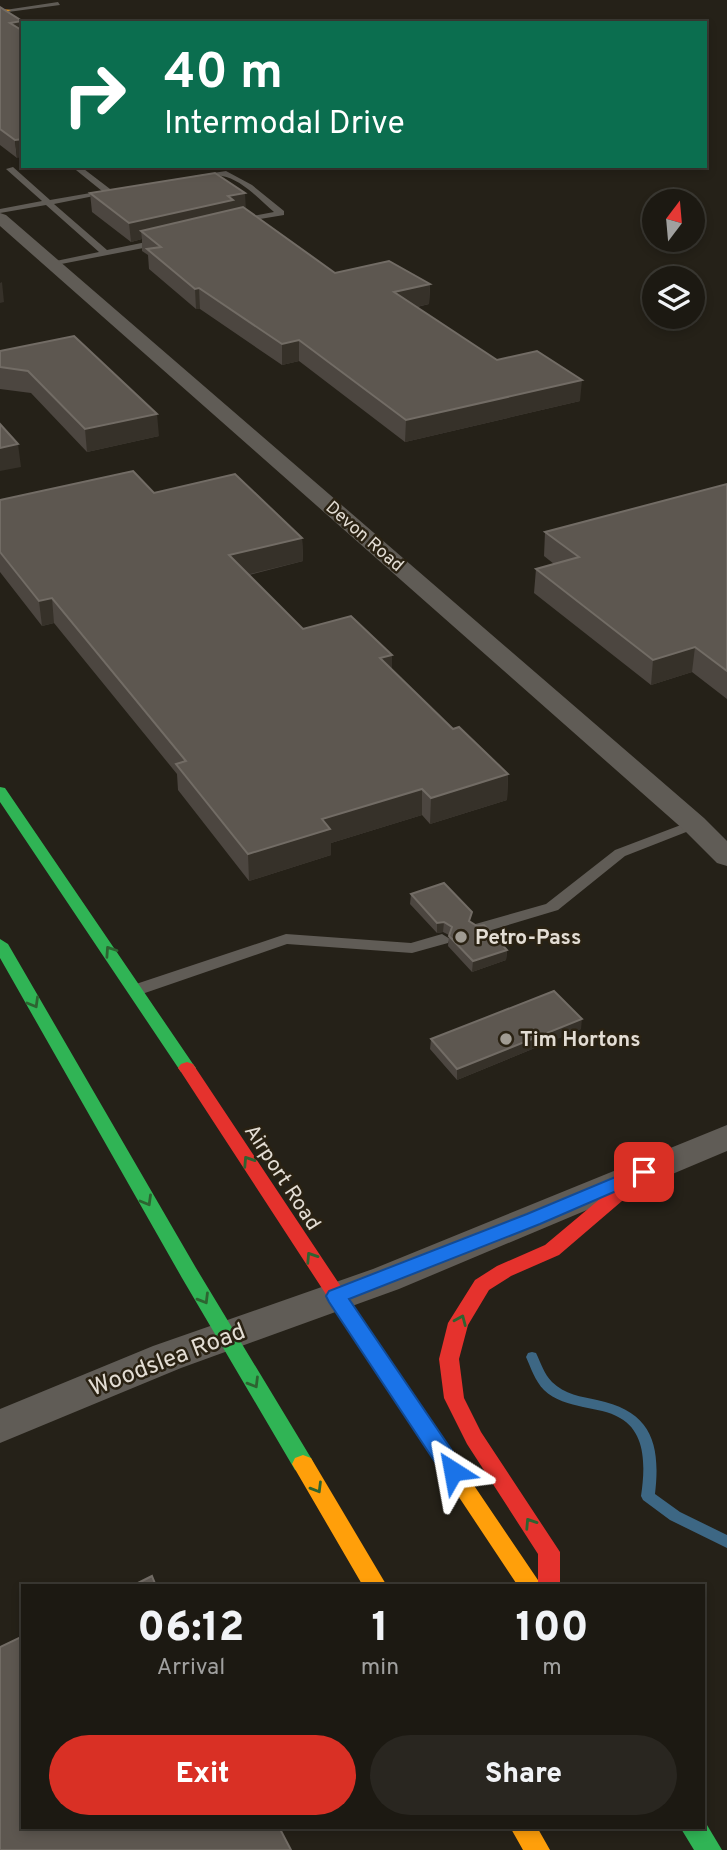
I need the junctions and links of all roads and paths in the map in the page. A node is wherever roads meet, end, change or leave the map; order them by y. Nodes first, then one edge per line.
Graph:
1 (58, 4) dead end
2 (4, 10) edge
3 (78, 168) edge
4 (10, 169) dead end
5 (193, 177) edge
6 (120, 190) edge
7 (108, 192) junction
8 (46, 203) junction
9 (0, 211) edge
10 (0, 218) edge
11 (231, 223) edge
12 (166, 241) edge
13 (106, 254) junction
14 (54, 264) junction
15 (0, 791) edge
16 (694, 824) junction
17 (727, 858) edge
18 (478, 929) edge
19 (442, 939) dead end
20 (0, 944) edge
21 (136, 990) junction
22 (727, 1137) edge
23 (644, 1172) junction
24 (336, 1296) junction
25 (226, 1336) junction
26 (0, 1426) edge
27 (375, 1584) edge
28 (530, 1584) edge
29 (549, 1584) edge
30 (524, 1829) edge
31 (694, 1829) edge
32 (537, 1850) edge
33 (709, 1850) edge

1 - 2 lane
3 - 7 lane
4 - 8 lane
5 - 11 lane
6 - 7 lane
7 - 8 lane
8 - 9 lane
8 - 13 lane
10 - 14 street, Devon Road
12 - 13 lane
13 - 14 lane
14 - 16 street, Devon Road
21 -> 15 main road, Airport Road
16 - 17 street, Devon Road
16 - 18 lane
19 - 21 lane
20 -> 25 main road
24 -> 21 main road, Airport Road
22 - 23 street, Woodslea Road
23 - 24 street, Woodslea Road
29 -> 23 main road
24 - 25 street, Woodslea Road
24 - 28 main road, Airport Road
25 - 26 street, Woodslea Road
25 -> 27 main road
30 - 32 main road
31 - 33 main road

